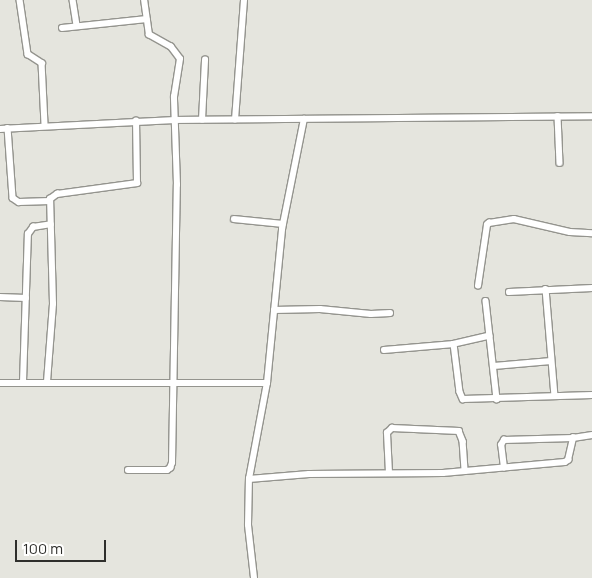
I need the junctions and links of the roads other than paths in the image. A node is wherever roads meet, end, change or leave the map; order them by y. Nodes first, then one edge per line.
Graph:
1 (20, 0) edge
2 (73, 0) edge
3 (144, 0) edge
4 (244, 0) edge
5 (147, 19) junction
6 (77, 26) junction
7 (62, 28) dead end
8 (205, 60) dead end
9 (558, 116) junction
10 (592, 116) edge
11 (175, 120) junction
12 (202, 120) junction
13 (235, 120) junction
14 (304, 120) junction
15 (136, 121) junction
16 (45, 125) junction
17 (8, 128) junction
18 (0, 129) edge
19 (560, 163) dead end
20 (50, 201) junction
21 (234, 219) dead end
22 (51, 224) junction
23 (283, 224) junction
24 (592, 233) edge
25 (478, 286) dead end
26 (592, 288) edge
27 (546, 289) junction
28 (509, 292) dead end
29 (0, 297) edge
30 (26, 298) junction
31 (486, 301) dead end
32 (274, 310) junction
33 (390, 313) dead end
34 (490, 336) junction
35 (454, 344) junction
36 (384, 350) dead end
37 (551, 361) junction
38 (494, 366) junction
39 (0, 382) edge
40 (23, 382) junction
41 (46, 382) junction
42 (174, 383) junction
43 (267, 383) junction
44 (592, 395) edge
45 (555, 396) junction
46 (497, 399) junction
47 (592, 435) edge
48 (573, 438) junction
49 (504, 468) junction
50 (128, 470) dead end
51 (465, 471) junction
52 (389, 473) junction
53 (249, 479) junction
54 (254, 578) edge

1 - 16 street
2 - 6 street
3 - 5 street
4 - 13 street
5 - 6 street
5 - 11 street
6 - 7 street
8 - 12 street
9 - 10 street
9 - 14 street
9 - 19 street
11 - 12 street
11 - 15 street
11 - 42 street
12 - 13 street
13 - 14 street
14 - 23 street
15 - 16 street
15 - 20 street
16 - 17 street
17 - 18 street
17 - 20 street
20 - 22 street
21 - 23 street
22 - 30 street
22 - 41 street
23 - 32 street
24 - 25 street
26 - 27 street
27 - 28 street
27 - 37 street
29 - 30 street
30 - 40 street
31 - 34 street
32 - 33 street
32 - 43 street
34 - 35 street
34 - 38 street
35 - 36 street
35 - 46 street
37 - 38 street
37 - 45 street
38 - 46 street
39 - 40 street
40 - 41 street
41 - 42 street
42 - 43 street
42 - 50 street
43 - 53 street
44 - 45 street
45 - 46 street
47 - 48 street
48 - 49 street
48 - 49 street
49 - 51 street
51 - 52 street
51 - 52 street
52 - 53 street
53 - 54 street

